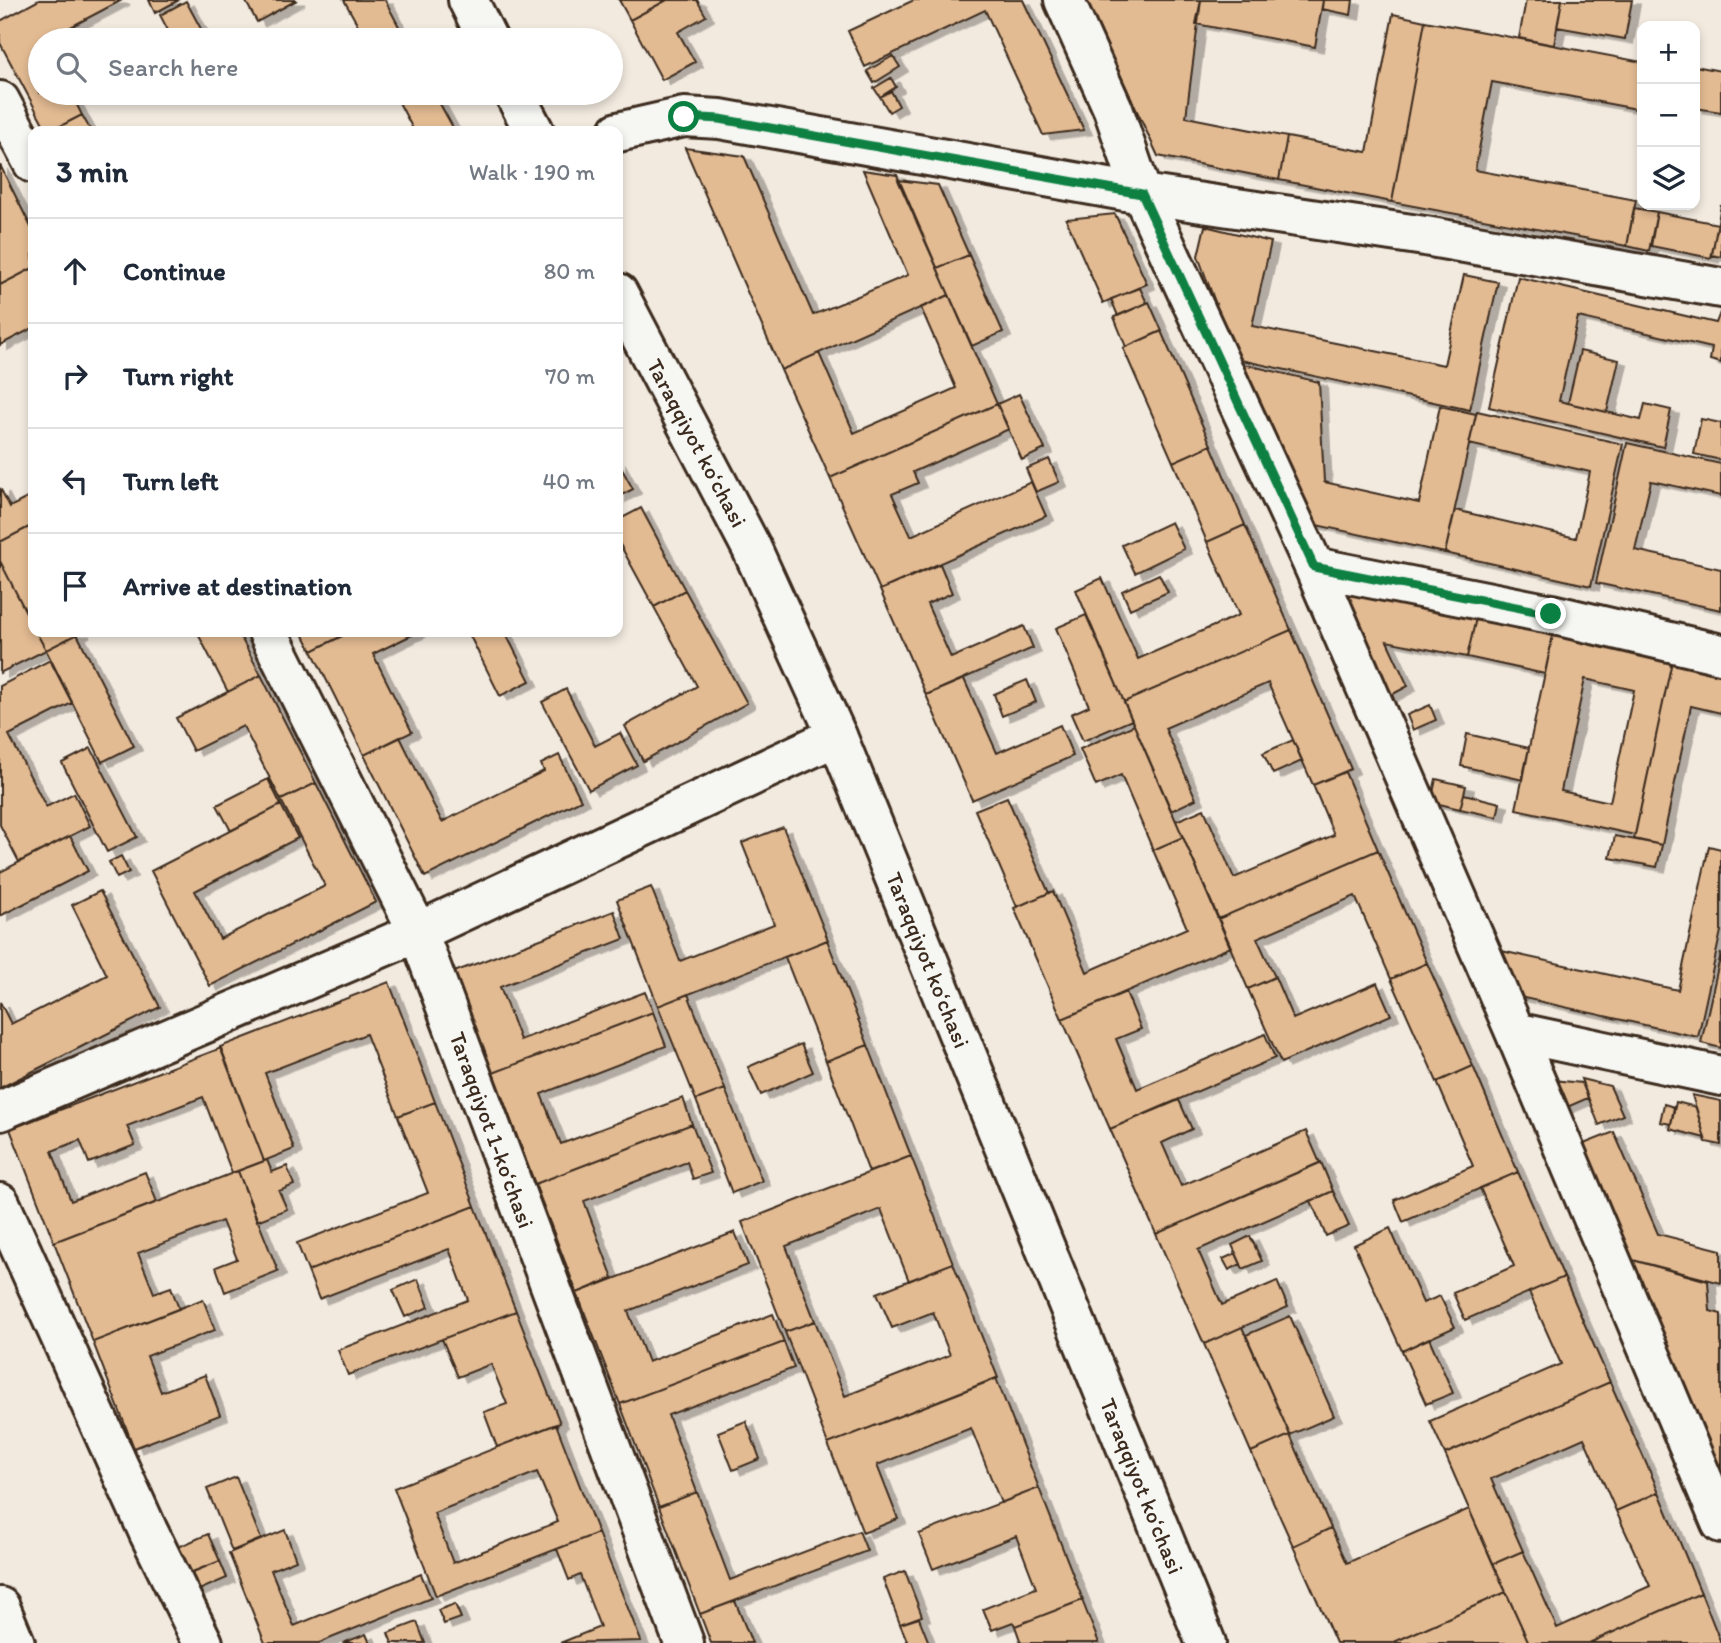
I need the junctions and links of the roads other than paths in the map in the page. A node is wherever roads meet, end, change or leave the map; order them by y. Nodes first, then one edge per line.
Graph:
1 (468, 0) edge
2 (1064, 0) edge
3 (482, 28) edge
4 (0, 101) edge
5 (520, 105) edge
6 (531, 126) edge
7 (623, 131) edge
8 (28, 154) edge
9 (1142, 194) junction
10 (1721, 288) edge
11 (623, 303) edge
12 (1314, 567) junction
13 (270, 637) edge
14 (1721, 654) edge
15 (837, 736) junction
16 (418, 932) junction
17 (1516, 1032) junction
18 (1721, 1076) edge
19 (0, 1111) edge
20 (0, 1203) edge
21 (1719, 1514) edge
22 (0, 1607) edge
23 (15, 1643) edge
24 (203, 1643) edge
25 (684, 1643) edge
26 (1206, 1643) edge

1 - 3 street
2 - 9 street
4 - 8 street
5 - 6 street
7 - 9 street
9 - 10 street
9 - 12 street
11 - 15 street, Taraqqiyot koʻchasi
12 - 14 street
12 - 17 street
13 - 16 street, Taraqqiyot 1-koʻchasi
15 - 16 street
15 - 26 street, Taraqqiyot koʻchasi
16 - 19 street
16 - 25 street, Taraqqiyot 1-koʻchasi
17 - 18 street
17 - 21 street
20 - 24 street
22 - 23 street

